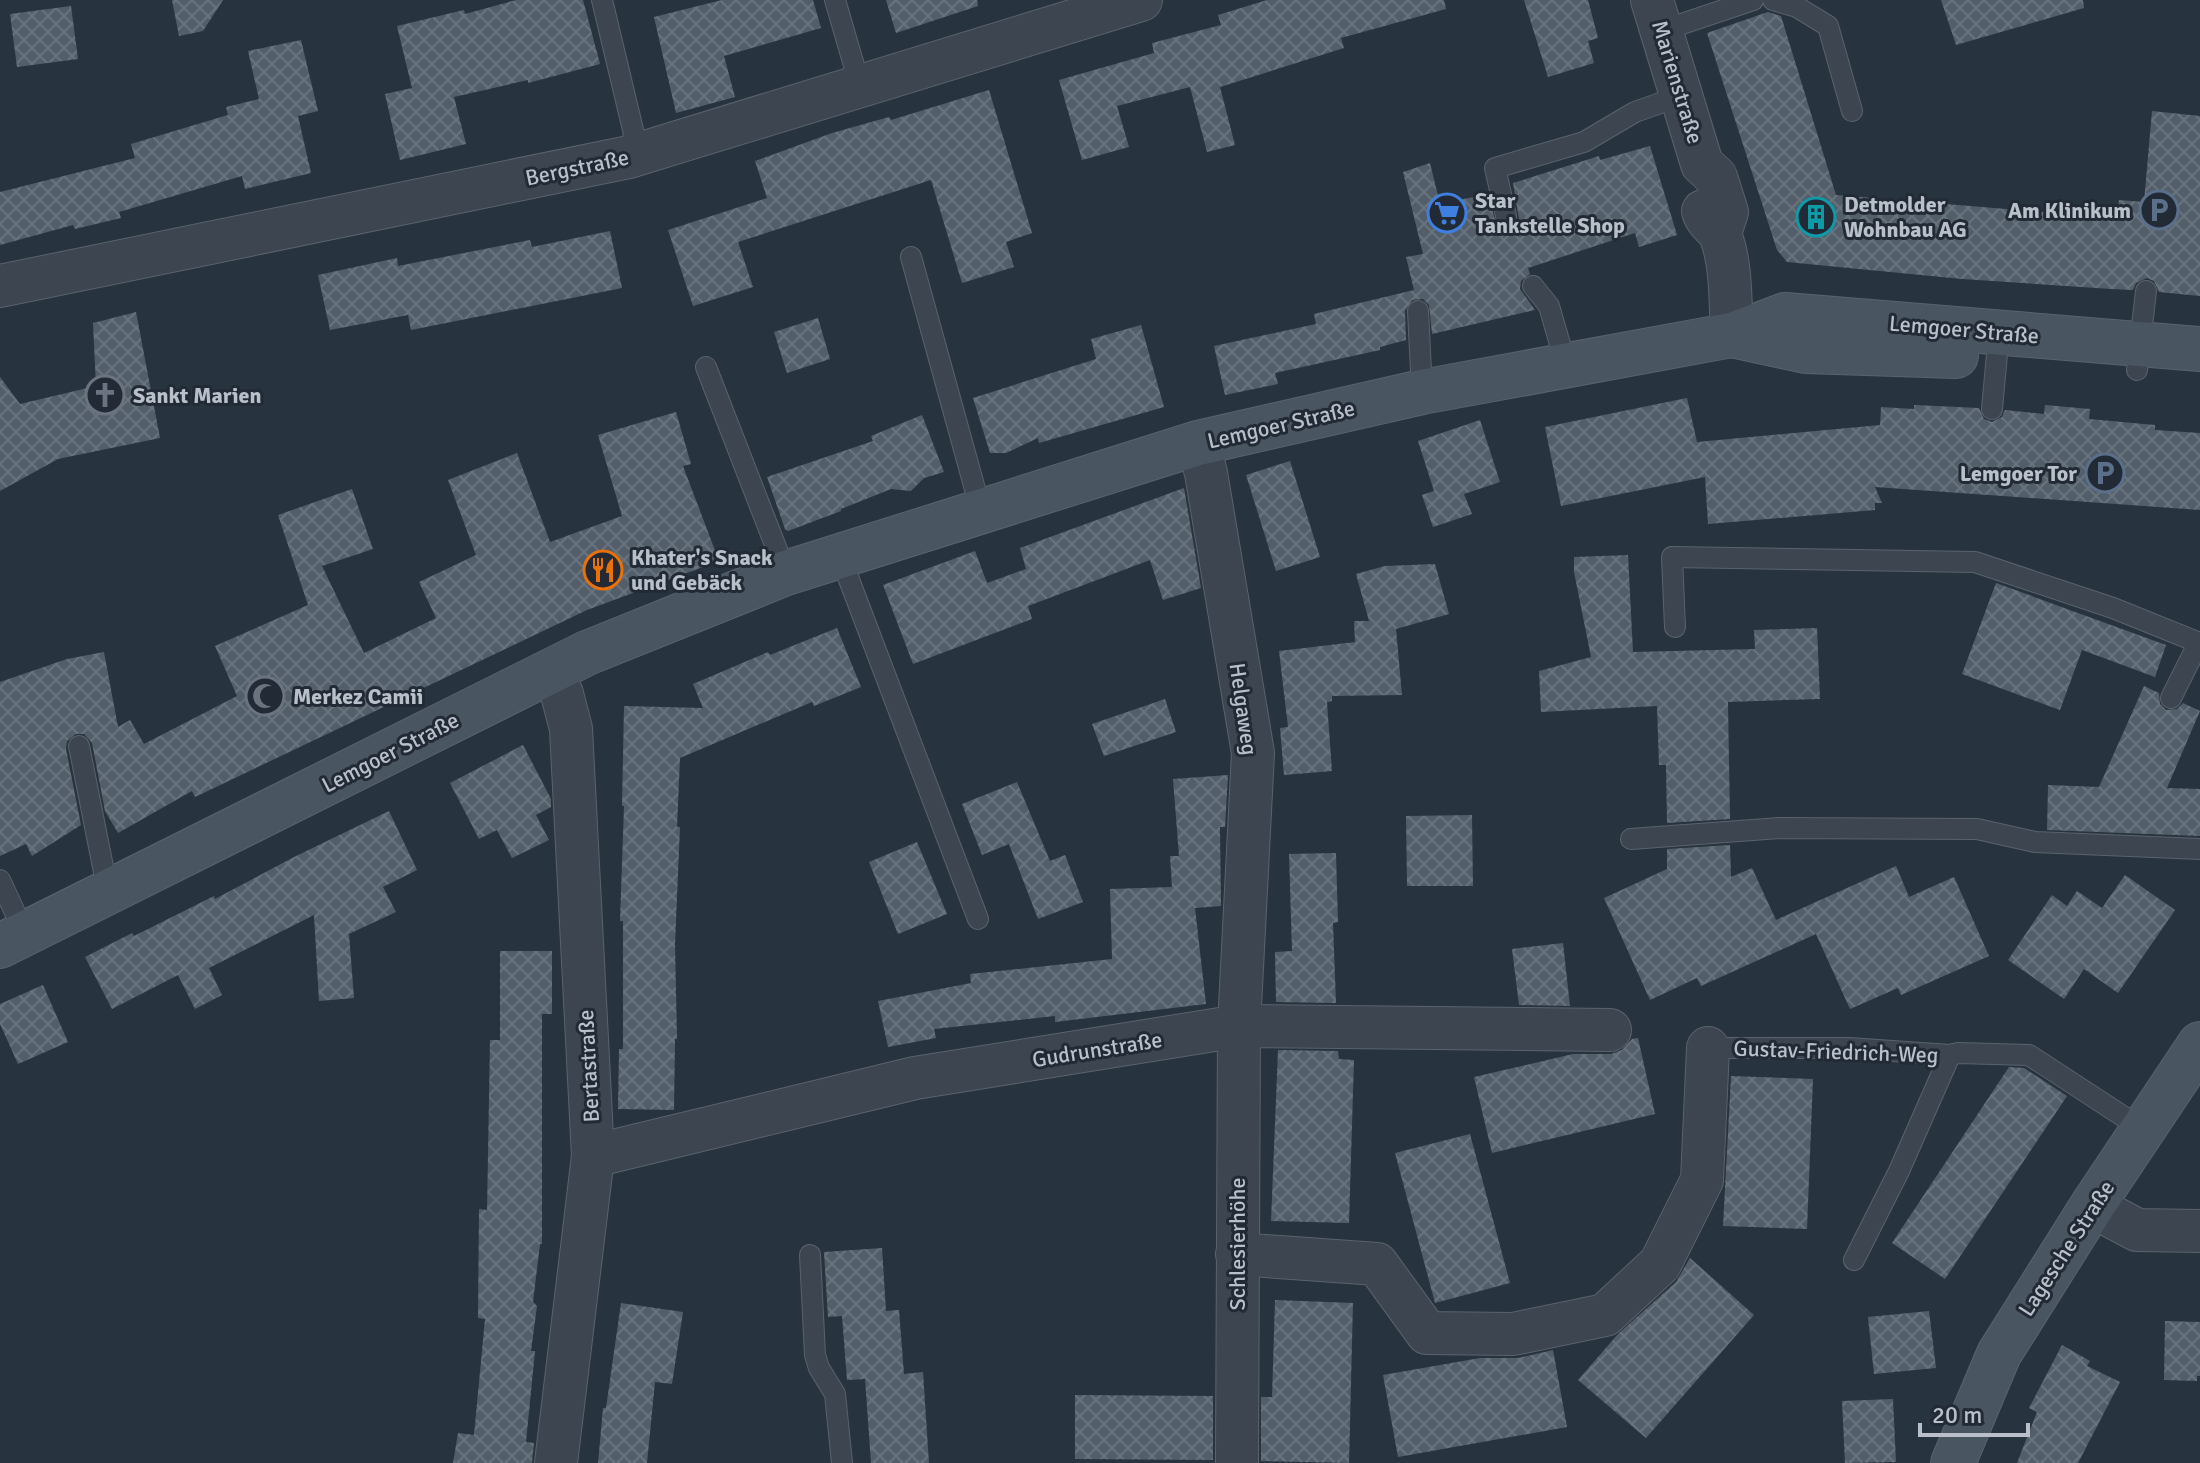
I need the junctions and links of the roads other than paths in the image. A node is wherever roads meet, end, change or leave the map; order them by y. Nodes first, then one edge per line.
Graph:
1 (602, 0) edge
2 (835, 0) edge
3 (1141, 0) edge
4 (1753, 0) edge
5 (1773, 0) edge
6 (1658, 15) edge
7 (860, 86) junction
8 (1683, 95) junction
9 (1852, 111) dead end
10 (629, 157) junction
11 (1506, 216) dead end
12 (911, 257) dead end
13 (0, 286) edge
14 (1533, 286) dead end
15 (2146, 291) dead end
16 (1418, 311) dead end
17 (1732, 335) junction
18 (1998, 345) junction
19 (2200, 349) edge
20 (2140, 357) junction
21 (1566, 365) junction
22 (706, 367) dead end
23 (2200, 378) edge
24 (1422, 392) junction
25 (1992, 409) dead end
26 (1198, 443) junction
27 (981, 511) junction
28 (840, 556) junction
29 (786, 573) junction
30 (1675, 627) dead end
31 (2200, 643) edge
32 (552, 671) junction
33 (2171, 698) dead end
34 (79, 746) dead end
35 (1631, 839) dead end
36 (2200, 849) edge
37 (0, 880) edge
38 (108, 892) junction
39 (978, 919) dead end
40 (13, 940) edge
41 (1239, 1026) junction
42 (1610, 1030) dead end
43 (2200, 1044) edge
44 (1708, 1048) joint
45 (1950, 1055) junction
46 (2144, 1130) junction
47 (593, 1156) junction
48 (2092, 1206) junction
49 (2200, 1231) edge
50 (1237, 1254) junction
51 (810, 1255) dead end
52 (1854, 1260) dead end
53 (556, 1463) edge
54 (842, 1463) edge
55 (1237, 1463) edge
56 (1953, 1463) edge

1 - 10 lane
2 - 7 lane
3 - 7 street, Bergstraße
4 - 6 lane
5 - 9 lane
6 - 8 street, Marienstraße
7 - 10 street, Bergstraße
8 - 11 lane
8 - 17 street, Marienstraße
10 - 13 street, Bergstraße
12 - 27 lane
14 - 21 lane
15 - 20 lane
16 - 24 lane
17 - 18 main road, Lemgoer Straße
17 - 21 main road, Lemgoer Straße
18 - 20 main road, Lemgoer Straße
18 - 25 lane
19 - 20 main road, Lemgoer Straße
20 - 23 main road, Lemgoer Straße
21 - 24 main road, Lemgoer Straße
22 - 29 lane
24 - 26 main road, Lemgoer Straße
26 - 27 main road, Lemgoer Straße
26 - 41 street, Helgaweg
27 - 28 main road, Lemgoer Straße
28 - 29 main road, Lemgoer Straße
28 - 39 lane
29 - 32 main road, Lemgoer Straße
30 - 31 lane
31 - 33 lane
32 - 38 main road, Lemgoer Straße
32 - 47 street, Bertastraße
34 - 38 lane
35 - 36 lane
37 - 40 lane
38 - 40 main road, Lemgoer Straße
41 - 42 street, Gudrunstraße
41 - 47 street, Gudrunstraße
41 - 50 street, Schlesierhöhe
43 - 46 main road, Lagesche Straße
44 - 45 lane, Gustav-Friedrich-Weg
44 - 50 street, Gustav-Friedrich-Weg
45 - 46 lane, Gustav-Friedrich-Weg
45 - 52 lane
46 - 48 main road, Lagesche Straße
47 - 53 street, Bertastraße
48 - 49 street
48 - 56 main road, Lagesche Straße
50 - 55 street, Schlesierhöhe
51 - 54 lane

